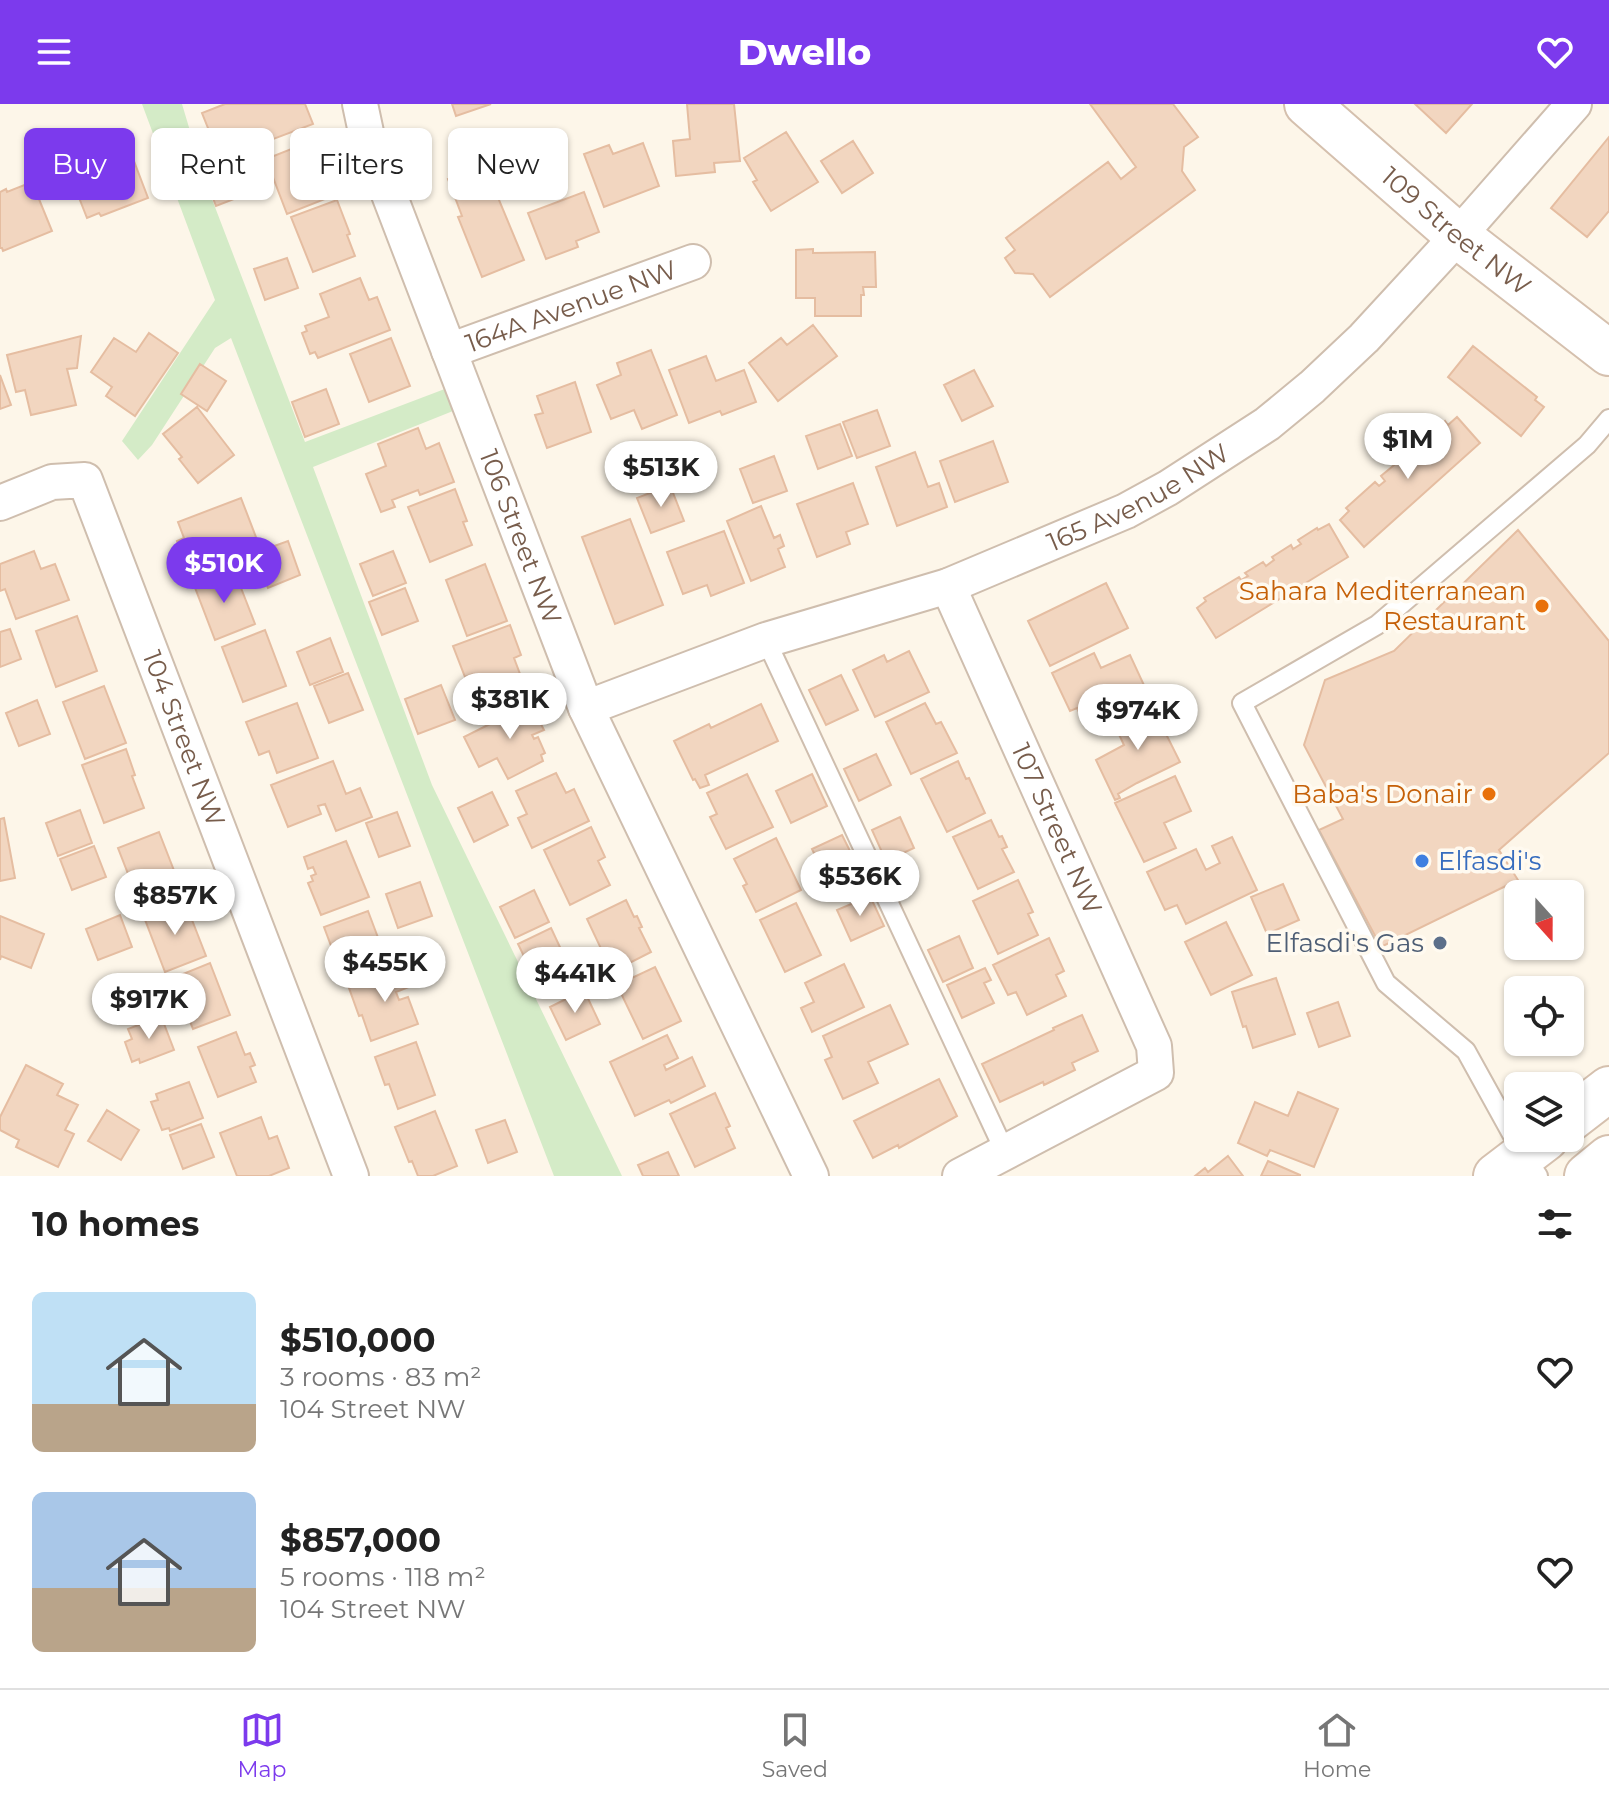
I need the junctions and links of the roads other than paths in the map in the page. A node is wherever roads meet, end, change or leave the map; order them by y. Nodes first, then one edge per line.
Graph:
1 (360, 104) edge
2 (1307, 104) edge
3 (1574, 104) edge
4 (1458, 236) junction
5 (693, 262) dead end
6 (449, 351) junction
7 (1609, 353) edge
8 (1609, 419) edge
9 (0, 503) edge
10 (948, 586) junction
11 (766, 640) junction
12 (586, 708) junction
13 (1609, 1089) edge
14 (1584, 1108) edge
15 (1005, 1152) junction
16 (1609, 1158) edge
17 (1526, 1161) edge
18 (351, 1176) edge
19 (811, 1176) edge
20 (960, 1176) edge
21 (1587, 1176) edge

1 - 6 street, 106 Street NW
2 - 4 street, 109 Street NW
3 - 4 street, 165 Avenue NW
4 - 7 street, 109 Street NW
4 - 10 street, 165 Avenue NW
5 - 6 street, 164A Avenue NW
6 - 12 street, 106 Street NW
8 - 17 lane
9 - 18 street, 104 Street NW
10 - 11 street, 165 Avenue NW
10 - 15 street, 107 Street NW
11 - 12 street, 165 Avenue NW
11 - 15 lane
12 - 19 street, 106 Street NW
13 - 14 street
15 - 20 street
16 - 21 street

